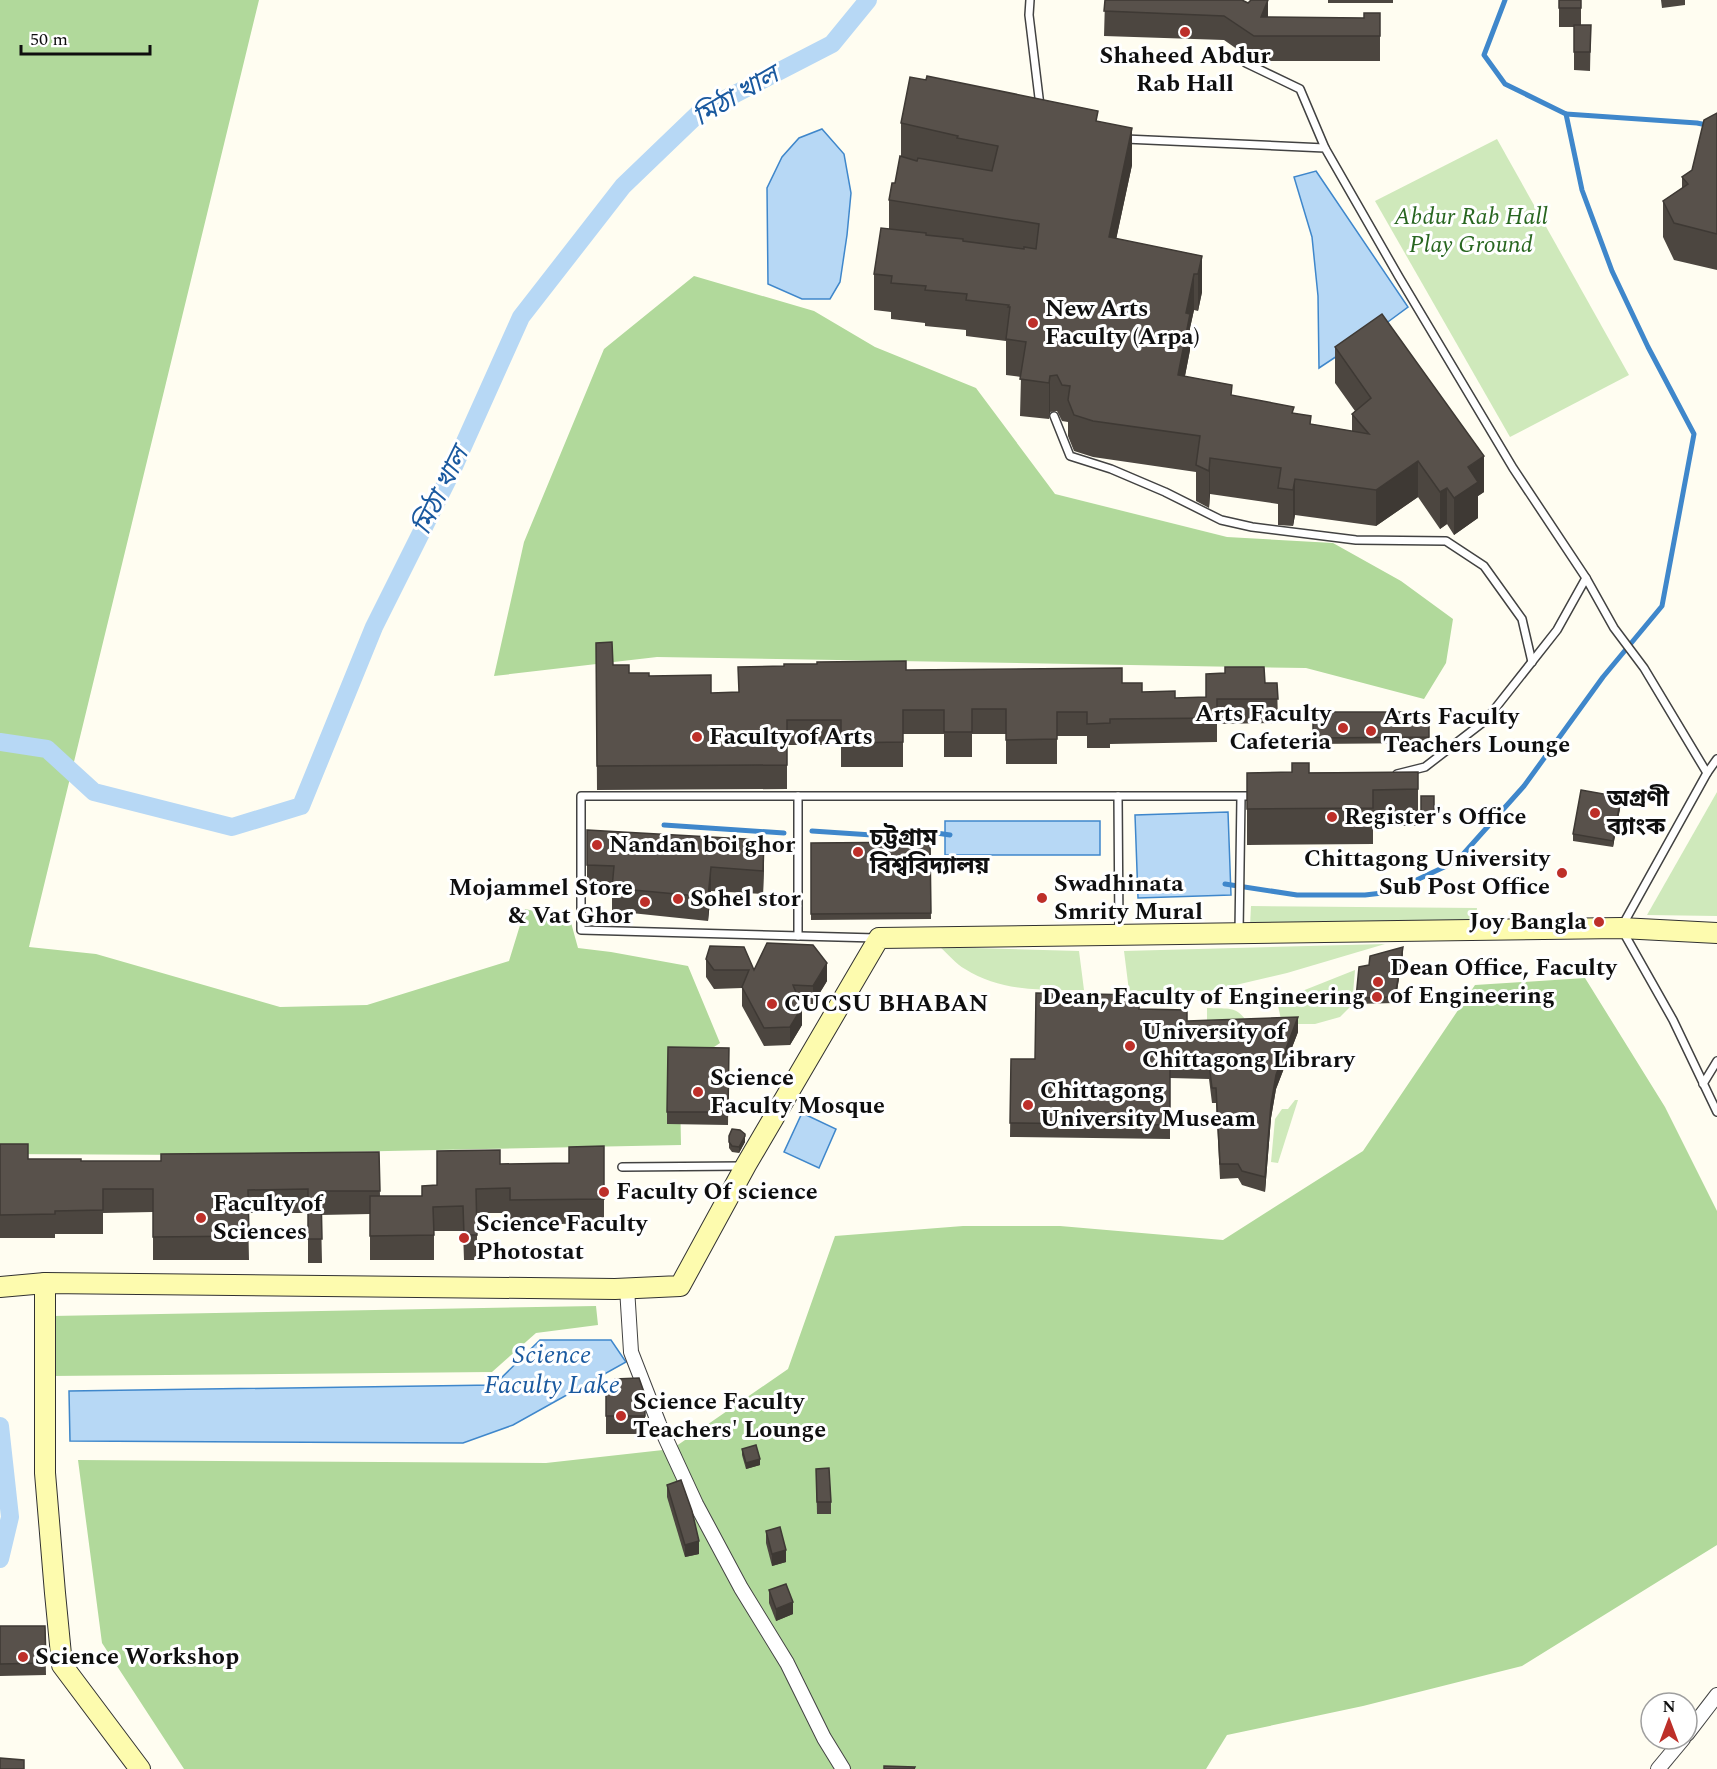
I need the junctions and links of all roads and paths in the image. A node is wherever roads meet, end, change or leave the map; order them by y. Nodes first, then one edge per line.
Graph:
1 (1030, 0) edge
2 (1246, 63) dead end
3 (1041, 114) edge
4 (1117, 139) edge
5 (1325, 148) junction
6 (1054, 416) dead end
7 (1586, 578) junction
8 (1532, 662) junction
9 (1717, 759) edge
10 (1707, 773) junction
11 (1392, 776) edge
12 (1263, 795) edge
13 (798, 796) junction
14 (1118, 796) junction
15 (1241, 797) junction
16 (1621, 928) junction
17 (1239, 933) junction
18 (1717, 933) edge
19 (1119, 935) junction
20 (798, 936) junction
21 (879, 938) junction
22 (1717, 1061) edge
23 (1703, 1084) junction
24 (1717, 1112) edge
25 (746, 1166) junction
26 (622, 1167) dead end
27 (45, 1283) junction
28 (0, 1287) edge
29 (627, 1288) junction
30 (1717, 1695) edge
31 (1699, 1718) edge
32 (1673, 1751) edge
33 (140, 1769) edge
34 (843, 1769) edge
35 (1658, 1769) edge

1 - 3 lane
2 - 5 lane
4 - 5 lane
5 - 7 lane
6 - 8 lane
7 - 8 lane
7 - 10 lane
8 - 11 lane
9 - 10 lane
10 - 16 lane
12 - 15 lane
13 - 14 lane
13 - 20 lane
13 - 20 lane
14 - 15 lane
14 - 19 lane
15 - 17 lane
16 - 17 street
16 - 18 street
16 - 23 lane
17 - 19 street
19 - 21 street
20 - 21 lane
21 - 25 street
22 - 23 lane
23 - 24 lane
25 - 26 lane
25 - 29 street
27 - 28 street
27 - 29 street
27 - 33 street
29 - 34 street
30 - 31 street
32 - 35 street

